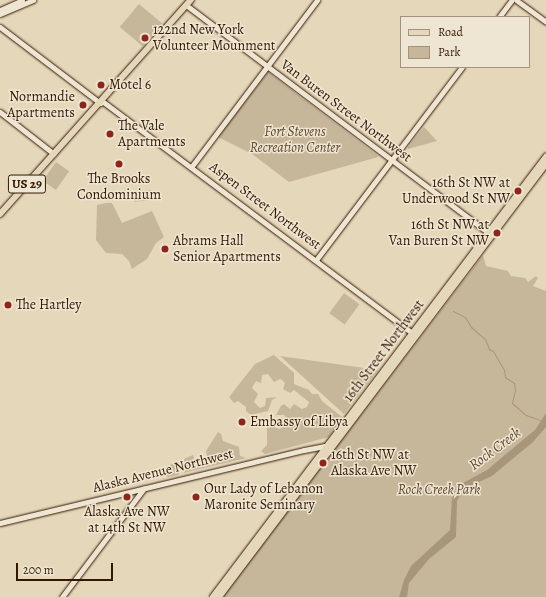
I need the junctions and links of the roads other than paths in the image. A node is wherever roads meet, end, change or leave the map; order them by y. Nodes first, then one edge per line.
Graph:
1 (22, 0) edge
2 (33, 0) edge
3 (190, 0) edge
4 (317, 0) edge
5 (512, 0) edge
6 (516, 0) edge
7 (186, 5) junction
8 (0, 10) edge
9 (0, 14) edge
10 (500, 16) edge
11 (546, 22) edge
12 (0, 27) edge
13 (267, 66) junction
14 (461, 68) edge
15 (101, 102) junction
16 (0, 112) edge
17 (54, 154) junction
18 (546, 157) edge
19 (392, 160) junction
20 (546, 164) edge
21 (192, 166) junction
22 (0, 214) edge
23 (490, 234) junction
24 (316, 260) junction
25 (414, 334) junction
26 (329, 447) junction
27 (144, 488) junction
28 (0, 523) edge
29 (62, 597) edge
30 (213, 597) edge
31 (219, 597) edge

1 - 8 street
2 - 9 street
3 - 7 highway, US 29
4 - 13 street
5 - 10 street
6 - 11 street
7 - 13 street, Van Buren Street Northwest
7 - 15 highway, US 29
12 - 15 street, Aspen Street Northwest
13 - 19 street, Van Buren Street Northwest
13 - 21 street
14 - 19 street
15 - 17 highway, US 29
15 - 21 street, Aspen Street Northwest
16 - 17 street
17 - 22 highway, US 29
18 - 23 main road, 16th Street Northwest
19 - 23 street, Van Buren Street Northwest
19 - 24 street
20 - 23 main road, 16th Street Northwest
21 - 24 street, Aspen Street Northwest
23 - 25 main road, 16th Street Northwest
24 - 25 street, Aspen Street Northwest
25 - 26 main road, 16th Street Northwest
26 - 27 street, Alaska Avenue Northwest
26 - 30 main road, 16th Street Northwest
26 - 31 main road, 16th Street Northwest
27 - 28 street, Alaska Avenue Northwest
27 - 29 street

